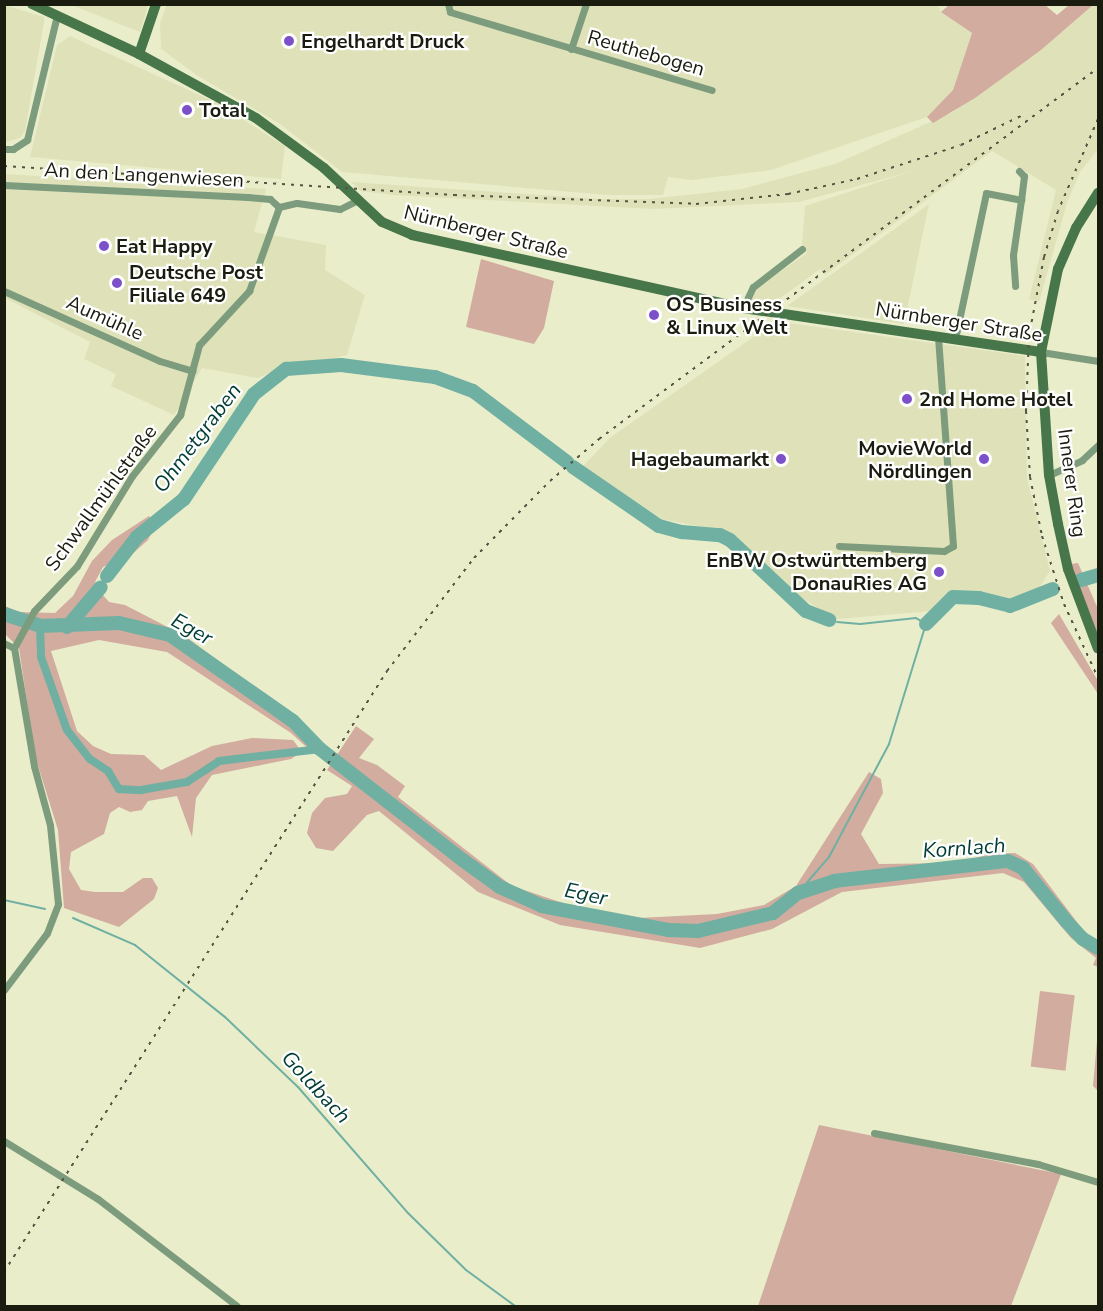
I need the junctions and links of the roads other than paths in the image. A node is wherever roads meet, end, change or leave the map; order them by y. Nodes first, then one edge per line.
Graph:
1 (32, 4) edge
2 (156, 4) edge
3 (448, 4) edge
4 (586, 4) edge
5 (57, 15) junction
6 (571, 49) junction
7 (139, 54) junction
8 (712, 90) dead end
9 (4, 149) edge
10 (1020, 171) dead end
11 (4, 185) edge
12 (1098, 193) edge
13 (1021, 200) junction
14 (356, 201) junction
15 (279, 207) junction
16 (802, 249) dead end
17 (1015, 286) dead end
18 (4, 291) edge
19 (743, 308) junction
20 (938, 337) junction
21 (955, 339) junction
22 (1041, 352) junction
23 (1098, 361) edge
24 (193, 371) junction
25 (1098, 445) edge
26 (1049, 475) junction
27 (839, 546) dead end
28 (4, 642) edge
29 (14, 648) junction
30 (1098, 649) edge
31 (4, 990) edge
32 (874, 1133) dead end
33 (4, 1141) edge
34 (1098, 1182) edge
35 (237, 1306) edge

1 - 5 main road, Nürnberger Straße
2 - 7 main road
3 - 6 street, Reuthebogen
4 - 6 street, Reuthebogen
5 - 7 main road, Nürnberger Straße
5 - 9 street
6 - 8 street, Reuthebogen
7 - 14 main road, Nürnberger Straße
10 - 13 street
11 - 15 street, An den Langenwiesen
12 - 22 main road, Innerer Ring
13 - 17 street
13 - 21 street
14 - 15 street
14 - 19 main road, Nürnberger Straße
15 - 24 street, Schwallmühlstraße
16 - 19 street
18 - 24 street, Aumühle
19 - 20 main road, Nürnberger Straße
20 - 21 main road, Nürnberger Straße
20 - 27 street
21 - 22 main road, Nürnberger Straße
22 - 23 street, Nürnberger Straße
22 - 26 main road, Innerer Ring
24 - 29 street, Schwallmühlstraße
25 - 26 street
26 - 30 main road, Innerer Ring
28 - 29 street
29 - 31 street
32 - 34 street
33 - 35 street

